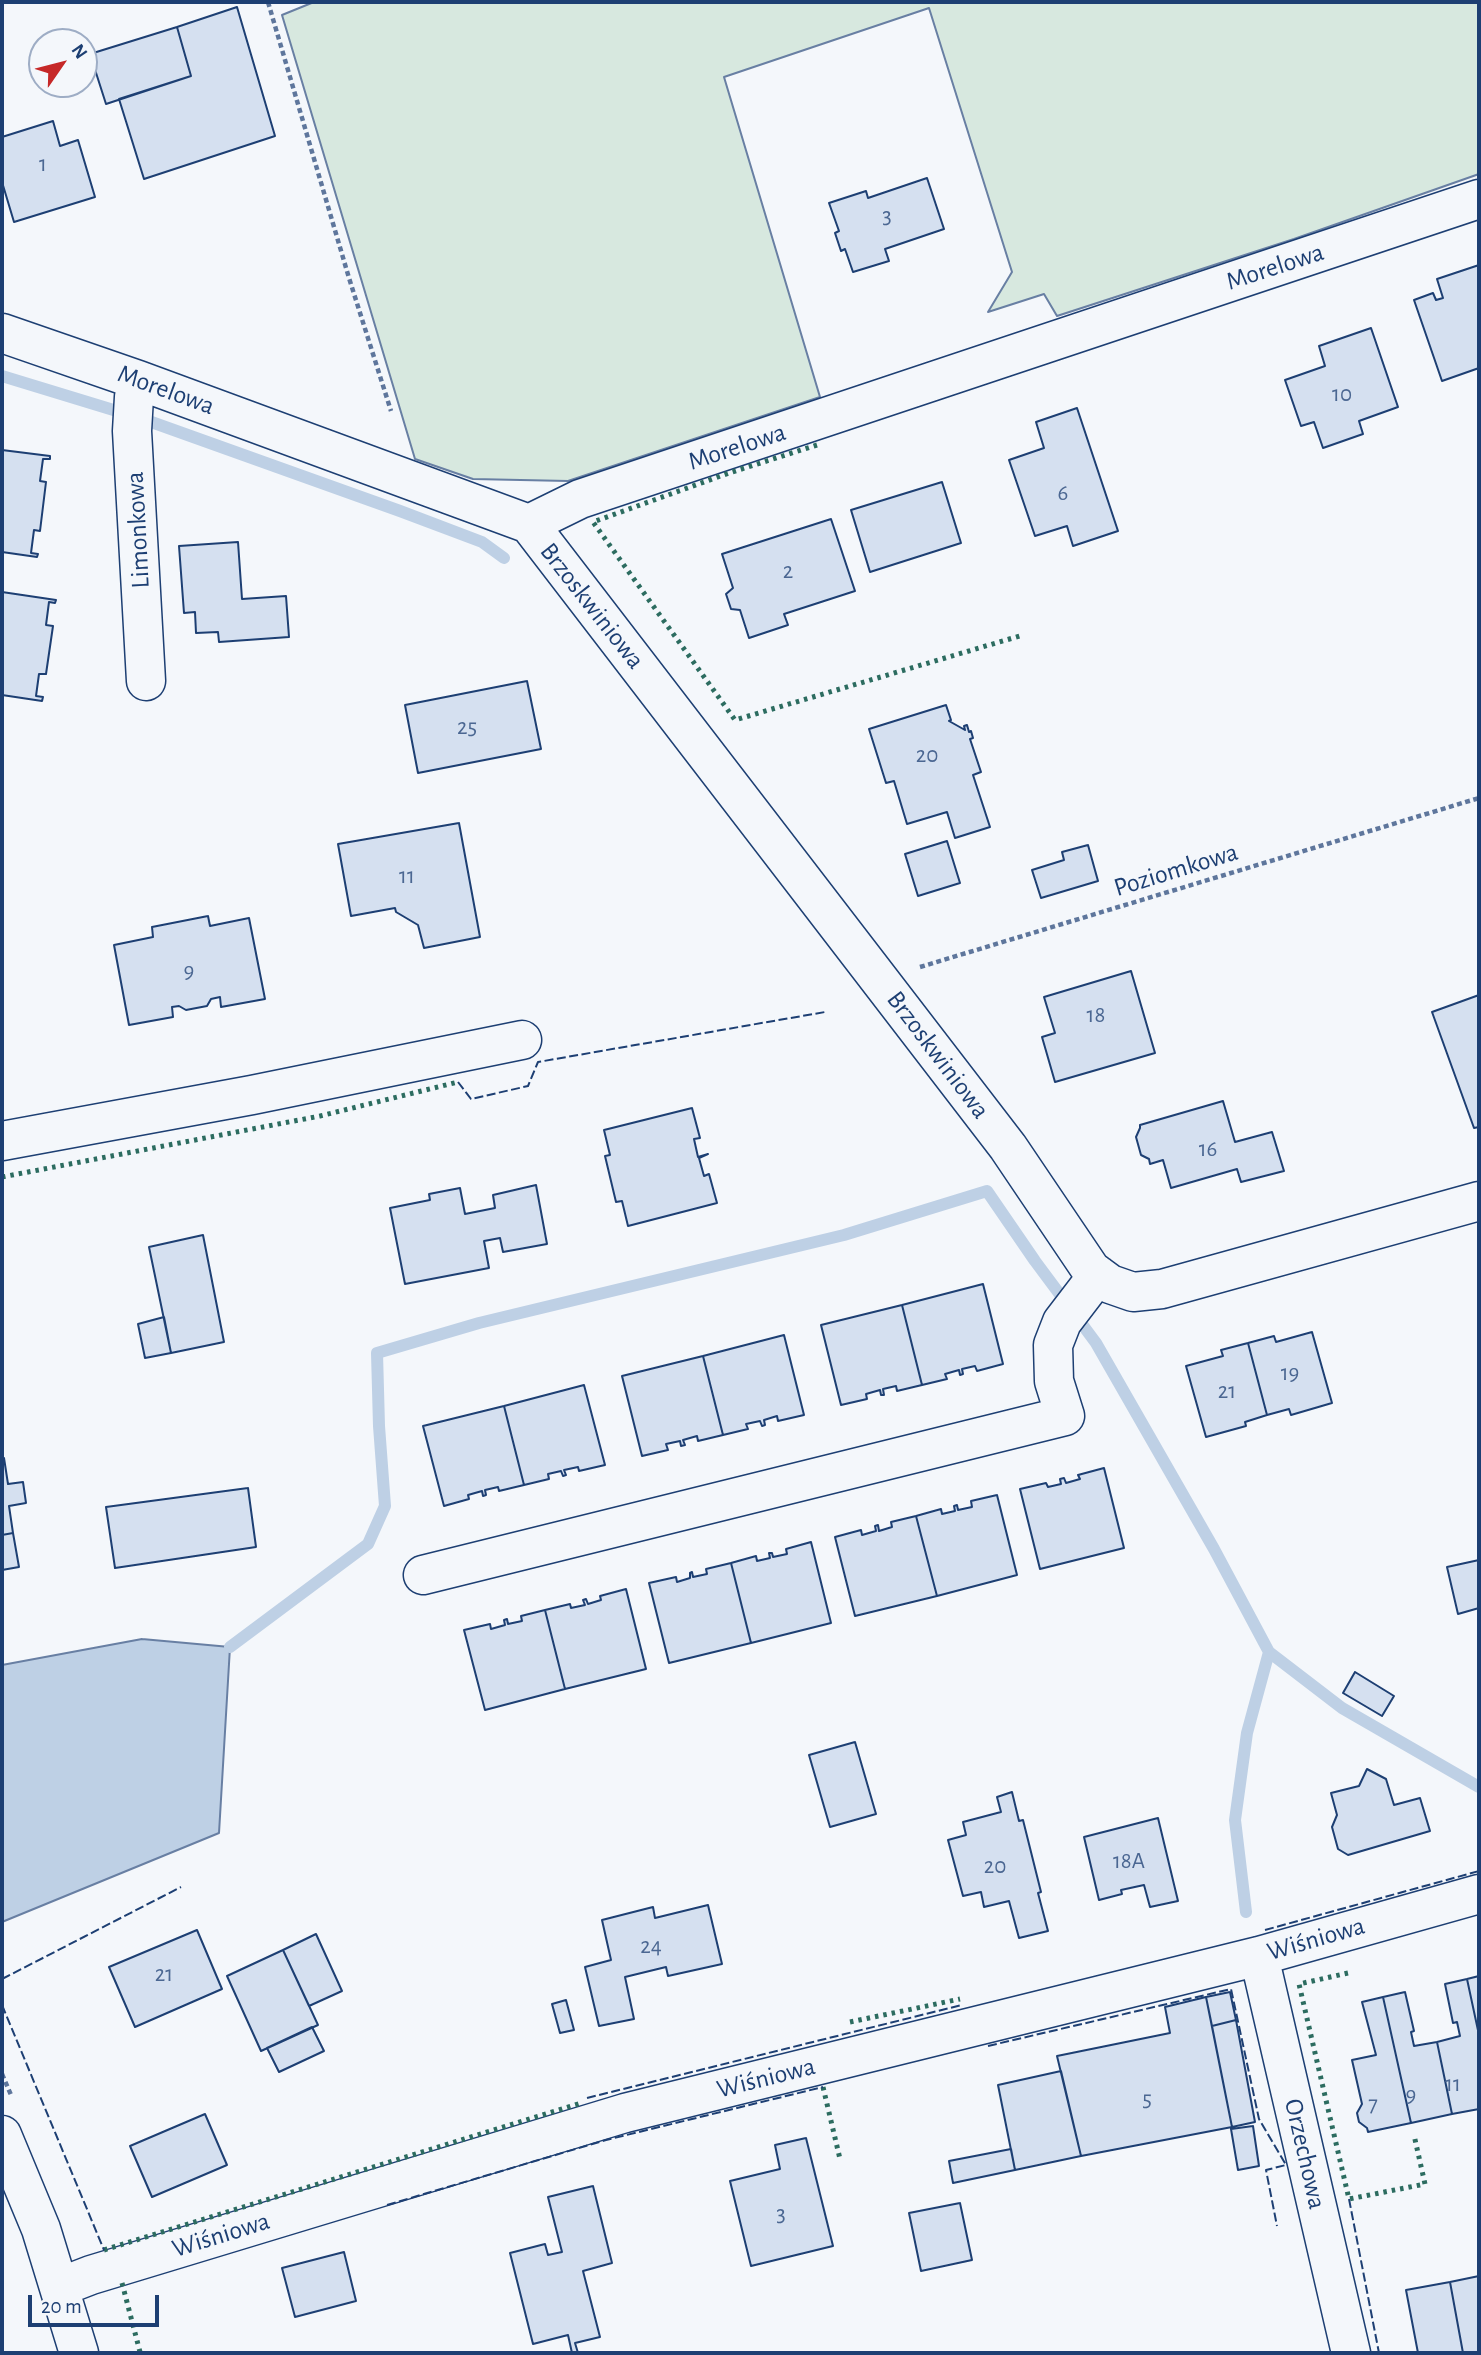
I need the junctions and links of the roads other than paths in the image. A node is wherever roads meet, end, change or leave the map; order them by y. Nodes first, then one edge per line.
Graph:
1 (1479, 199) edge
2 (2, 333) edge
3 (135, 403) junction
4 (529, 524) junction
5 (146, 681) dead end
6 (522, 1040) dead end
7 (2, 1141) edge
8 (1479, 1201) edge
9 (1098, 1275) junction
10 (423, 1575) dead end
11 (1479, 1894) edge
12 (1259, 1956) junction
13 (2, 2135) edge
14 (60, 2287) junction
15 (79, 2353) edge
16 (1351, 2353) edge

1 - 4 street, Morelowa
2 - 3 street, Morelowa
3 - 4 street, Morelowa
3 - 5 street, Limonkowa
4 - 9 street, Brzoskwiniowa
6 - 7 street
8 - 9 street, Brzoskwiniowa
9 - 10 street
11 - 12 street, Wiśniowa
12 - 14 street, Wiśniowa
12 - 16 street, Orzechowa
13 - 14 street
14 - 15 street

